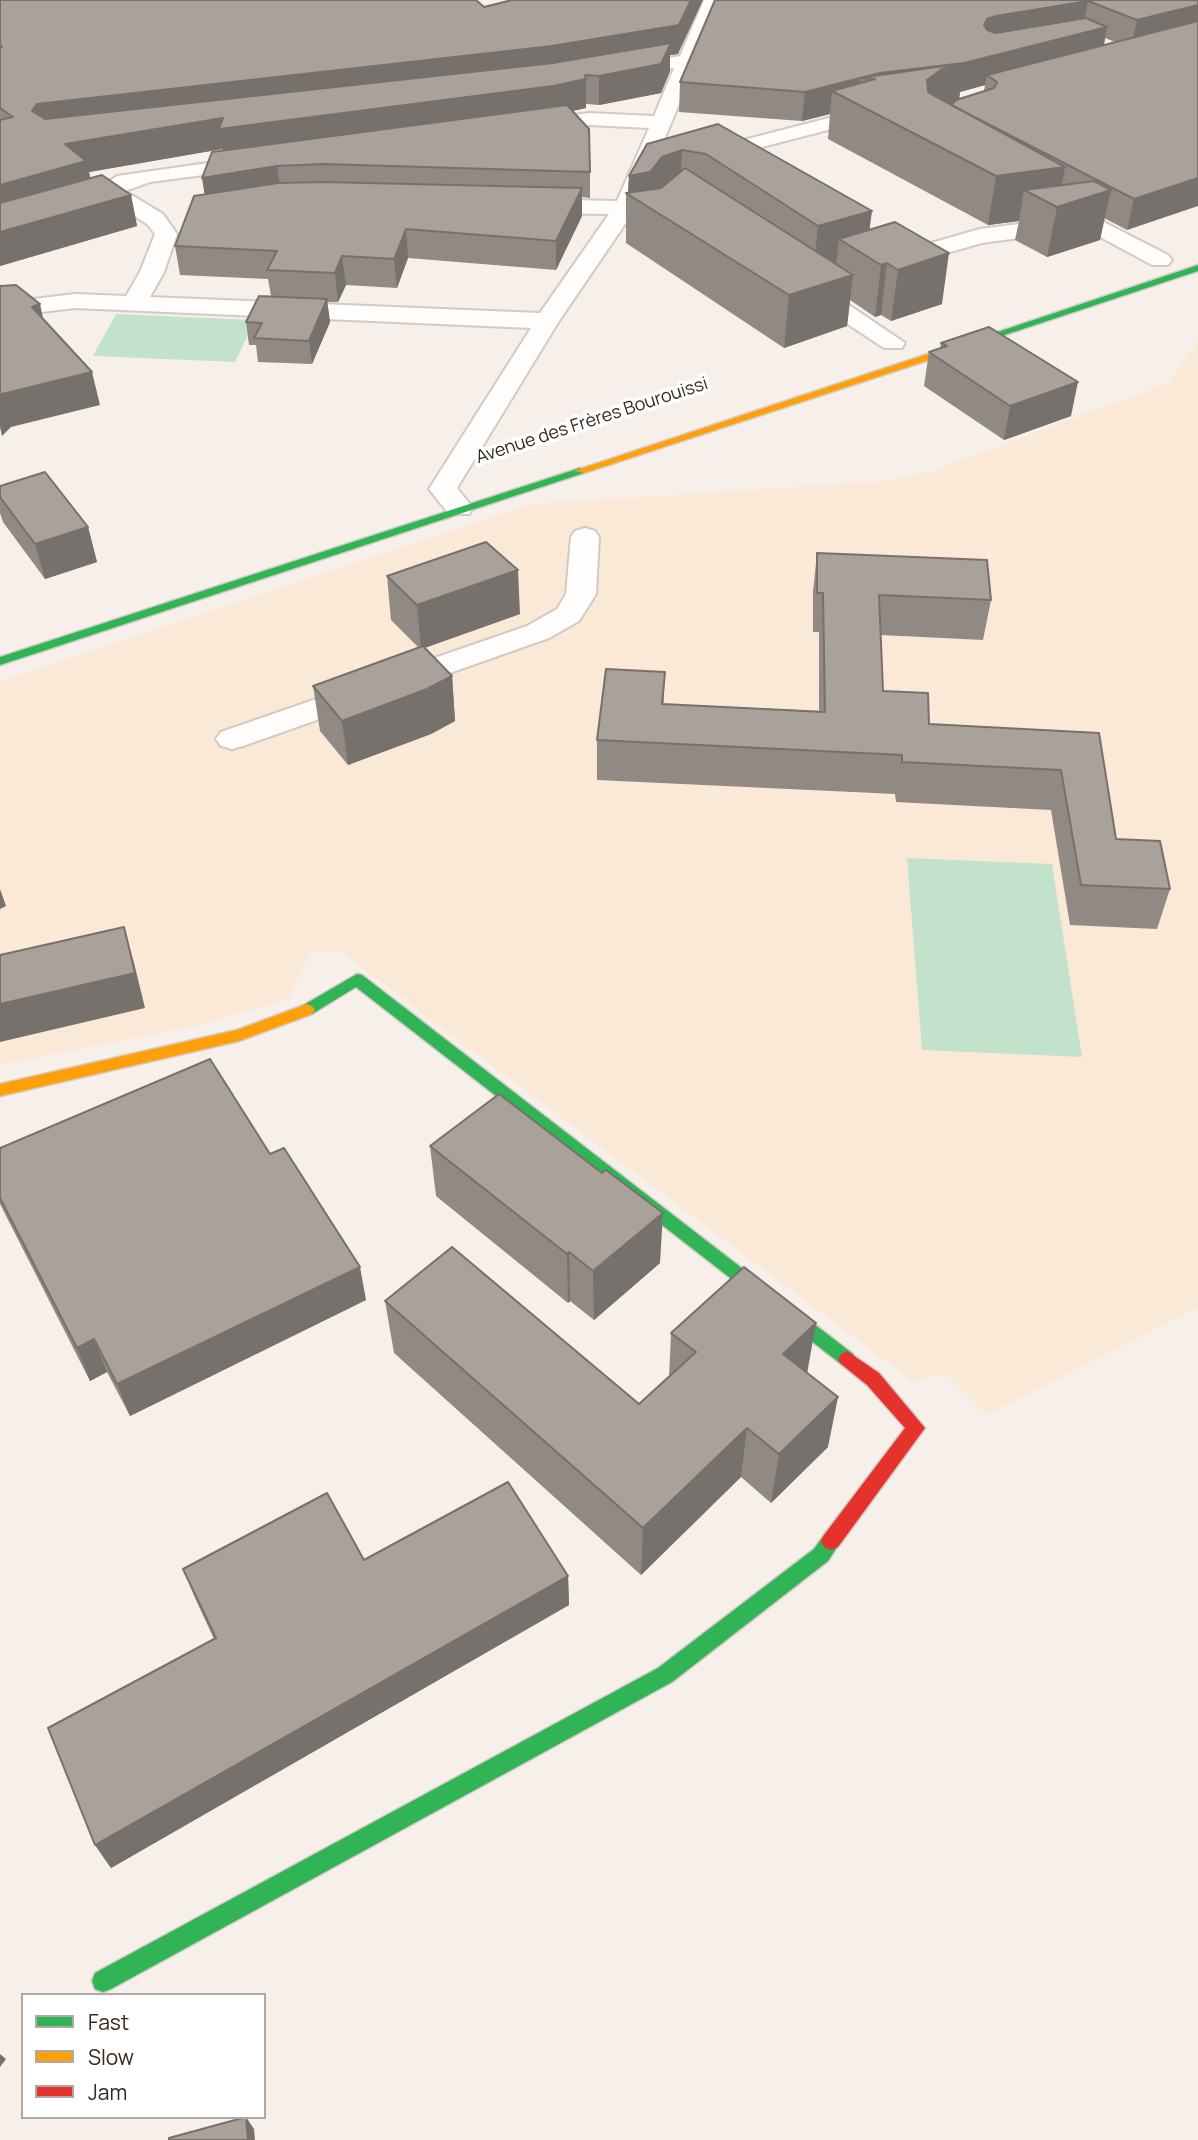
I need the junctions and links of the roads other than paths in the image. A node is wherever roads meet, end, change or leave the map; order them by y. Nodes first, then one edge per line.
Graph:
1 (713, 0) edge
2 (688, 60) junction
3 (604, 75) edge
4 (901, 107) edge
5 (662, 122) junction
6 (504, 130) edge
7 (273, 160) edge
8 (641, 172) junction
9 (112, 195) junction
10 (1041, 196) edge
11 (88, 202) edge
12 (503, 205) edge
13 (625, 208) junction
14 (184, 216) edge
15 (156, 221) junction
16 (1088, 221) junction
17 (608, 233) junction
18 (638, 234) dead end
19 (1167, 258) joint
20 (870, 268) edge
21 (1135, 268) dead end
22 (1198, 268) edge
23 (785, 271) edge
24 (832, 279) edge
25 (807, 287) junction
26 (135, 302) junction
27 (0, 310) edge
28 (547, 321) junction
29 (899, 341) joint
30 (867, 351) dead end
31 (470, 481) dead end
32 (437, 491) junction
33 (458, 508) junction
34 (585, 537) dead end
35 (0, 661) edge
36 (232, 739) dead end
37 (0, 1090) edge
38 (103, 1981) dead end

1 - 2 street
2 - 3 street
2 - 5 street
4 - 8 street
5 - 6 street
5 - 8 street
7 - 9 street
8 - 13 street
9 - 11 street
9 - 15 street
10 - 16 street
12 - 13 street
13 - 17 street
14 - 15 street
15 - 26 street
16 - 19 street
16 - 20 street
17 - 18 street
17 - 28 street
19 - 21 main road
22 - 33 main road
23 - 25 street
24 - 25 street
25 - 29 street
26 - 27 street
26 - 28 street
28 - 32 street
29 - 30 main road
31 - 32 main road, Avenue des Frères Bourouissi
32 - 33 street
33 - 35 main road
34 - 36 street
37 - 38 main road

